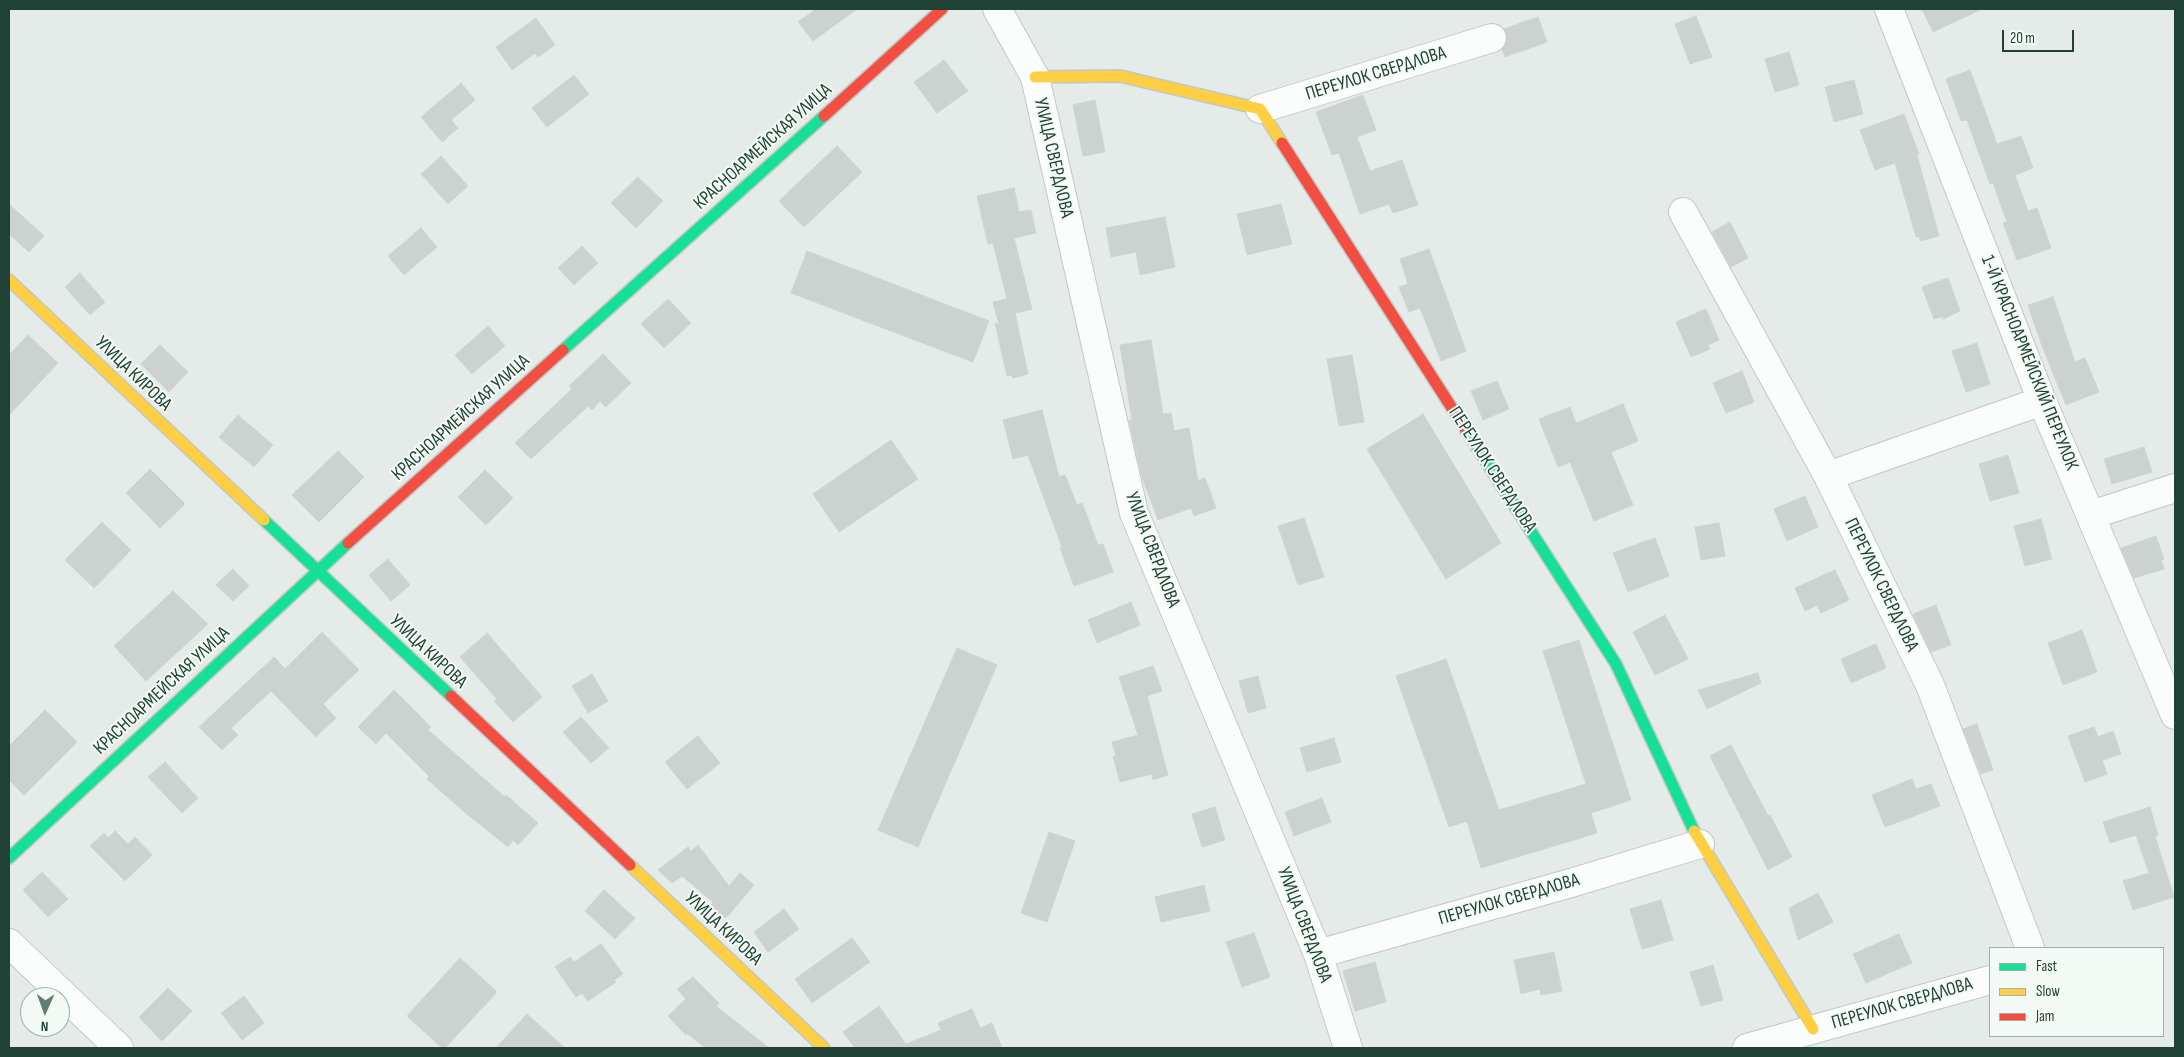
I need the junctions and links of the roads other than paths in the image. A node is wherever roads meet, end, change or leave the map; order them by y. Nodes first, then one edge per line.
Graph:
1 (942, 9) edge
2 (997, 9) edge
3 (1889, 9) edge
4 (1492, 38) dead end
5 (1035, 78) junction
6 (1260, 109) junction
7 (1683, 212) dead end
8 (9, 280) edge
9 (2042, 401) junction
10 (1828, 476) junction
11 (2175, 488) edge
12 (2091, 515) junction
13 (316, 572) junction
14 (2175, 715) edge
15 (1700, 844) junction
16 (9, 858) edge
17 (9, 943) edge
18 (2030, 947) edge
19 (1318, 954) junction
20 (1989, 980) edge
21 (1813, 1029) junction
22 (119, 1048) edge
23 (824, 1048) edge
24 (1348, 1048) edge
25 (1747, 1048) edge

1 - 13 street, КРАСНОАРМЕЙСКАЯ УЛИЦА
2 - 5 street, УЛИЦА СВЕРДЛОВА
3 - 9 street, 1-Й КРАСНОАРМЕЙСКИЙ ПЕРЕУЛОК
4 - 6 street, ПЕРЕУЛОК СВЕРДЛОВА
5 - 6 street
5 - 19 street, УЛИЦА СВЕРДЛОВА
6 - 15 street, ПЕРЕУЛОК СВЕРДЛОВА
7 - 10 street, ПЕРЕУЛОК СВЕРДЛОВА
8 - 13 street, УЛИЦА КИРОВА
9 - 10 street
9 - 12 street, 1-Й КРАСНОАРМЕЙСКИЙ ПЕРЕУЛОК
10 - 18 street, ПЕРЕУЛОК СВЕРДЛОВА
11 - 12 street
12 - 14 street, 1-Й КРАСНОАРМЕЙСКИЙ ПЕРЕУЛОК
13 - 16 street, КРАСНОАРМЕЙСКАЯ УЛИЦА
13 - 23 street, УЛИЦА КИРОВА
15 - 19 street, ПЕРЕУЛОК СВЕРДЛОВА
15 - 21 street, ПЕРЕУЛОК СВЕРДЛОВА
17 - 22 street
19 - 24 street, УЛИЦА СВЕРДЛОВА
20 - 21 street, ПЕРЕУЛОК СВЕРДЛОВА
21 - 25 street, ПЕРЕУЛОК СВЕРДЛОВА

